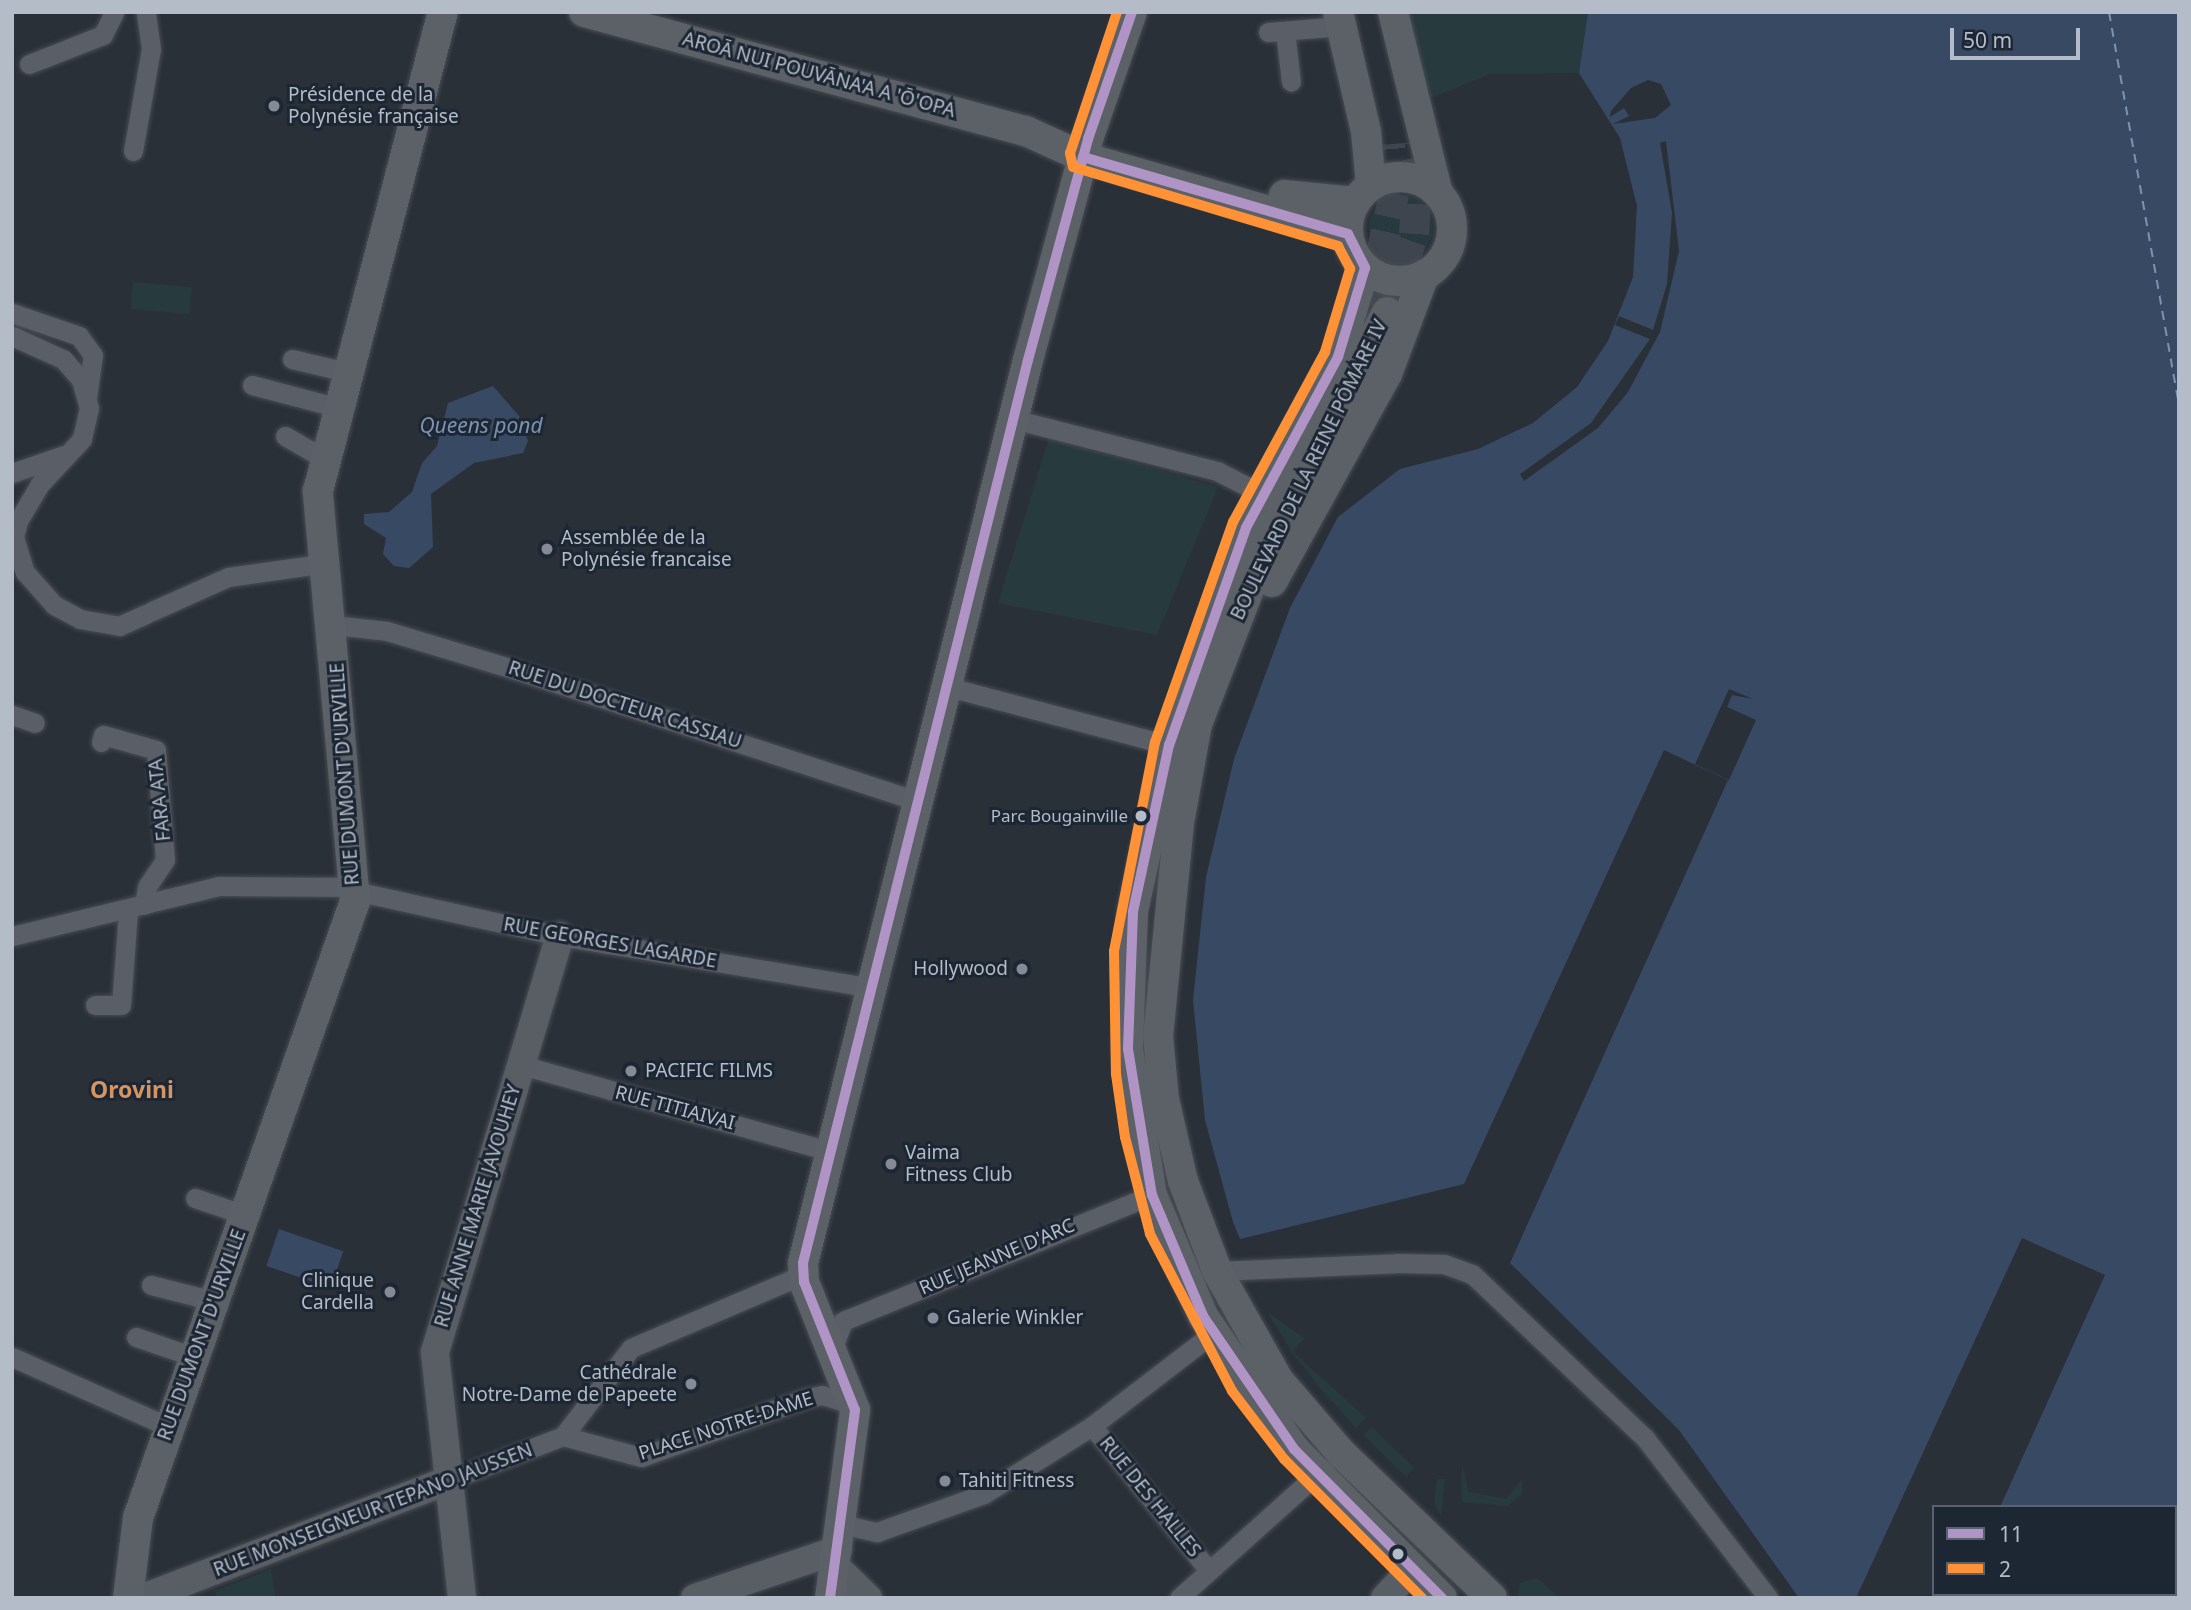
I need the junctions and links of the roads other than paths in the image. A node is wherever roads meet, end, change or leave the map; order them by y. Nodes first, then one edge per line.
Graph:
1 (114, 12) edge
2 (146, 12) edge
3 (443, 12) edge
4 (584, 12) edge
5 (1132, 12) edge
6 (1380, 12) edge
7 (1392, 12) edge
8 (1346, 17) edge
9 (645, 20) edge
10 (29, 64) dead end
11 (1291, 82) dead end
12 (1086, 148) junction
13 (132, 151) dead end
14 (1363, 194) junction
15 (1438, 194) junction
16 (1348, 234) junction
17 (1366, 268) junction
18 (1424, 275) junction
19 (12, 313) edge
20 (12, 336) edge
21 (292, 359) dead end
22 (346, 372) junction
23 (252, 385) dead end
24 (87, 398) junction
25 (336, 407) junction
26 (1013, 419) junction
27 (285, 436) dead end
28 (73, 452) junction
29 (323, 458) junction
30 (12, 473) edge
31 (1257, 505) junction
32 (326, 563) junction
33 (333, 625) junction
34 (1202, 650) junction
35 (945, 686) junction
36 (12, 715) edge
37 (35, 723) dead end
38 (101, 742) dead end
39 (1169, 745) junction
40 (914, 800) junction
41 (1179, 823) junction
42 (355, 892) junction
43 (136, 908) junction
44 (12, 936) edge
45 (560, 938) junction
46 (867, 988) junction
47 (95, 1005) dead end
48 (521, 1065) junction
49 (828, 1151) junction
50 (1153, 1195) junction
51 (195, 1198) dead end
52 (246, 1215) junction
53 (1217, 1271) junction
54 (151, 1285) dead end
55 (807, 1287) junction
56 (214, 1301) junction
57 (832, 1333) junction
58 (1213, 1333) junction
59 (136, 1337) dead end
60 (12, 1357) edge
61 (194, 1357) junction
62 (12, 1370) edge
63 (853, 1405) junction
64 (1092, 1426) junction
65 (167, 1433) junction
66 (563, 1436) junction
67 (1317, 1474) junction
68 (444, 1482) junction
69 (838, 1547) junction
70 (1208, 1569) junction
71 (1412, 1569) junction
72 (128, 1598) edge
73 (143, 1598) edge
74 (462, 1598) edge
75 (695, 1598) edge
76 (830, 1598) edge
77 (868, 1598) edge
78 (1179, 1598) edge
79 (1385, 1598) edge
80 (1442, 1598) edge
81 (1492, 1598) edge
82 (1768, 1598) edge

1 - 10 street
2 - 13 street
3 - 22 main road, RUE DUMONT D'URVILLE
4 - 9 main road, AROĀ NUI POUVĀNA'A A 'Ō'OPA
5 - 12 main road
6 - 8 main road
7 - 15 main road
8 - 11 street
8 - 14 main road
9 - 12 main road, AROĀ NUI POUVĀNA'A A 'Ō'OPA
12 - 14 main road, AROĀ NUI POUVĀNA'A A 'Ō'OPA
12 - 16 main road, AROĀ NUI POUVĀNA'A A 'Ō'OPA
12 - 26 main road
14 - 15 main road
14 - 16 main road
15 - 18 main road
16 - 17 main road
17 - 18 main road
17 - 31 main road
18 - 41 main road
19 - 24 street
20 - 24 street
21 - 22 street
22 - 25 main road, RUE DUMONT D'URVILLE
23 - 25 street
24 - 28 street
25 - 29 main road, RUE DUMONT D'URVILLE
26 - 31 street
26 - 35 main road
27 - 29 street
28 - 30 street
28 - 32 street
29 - 32 main road, RUE DUMONT D'URVILLE
31 - 34 main road
32 - 33 main road, RUE DUMONT D'URVILLE
33 - 40 street, RUE DU DOCTEUR CASSIAU
33 - 42 main road, RUE DUMONT D'URVILLE
34 - 39 main road
34 - 41 main road, BOULEVARD DE LA REINE PŌMARE IV
35 - 39 street
35 - 40 main road
36 - 37 street
38 - 43 street, FARA ATA
39 - 50 main road
40 - 46 main road
41 - 53 main road, BOULEVARD DE LA REINE PŌMARE IV
42 - 43 street, RUE GEORGES LAGARDE
42 - 45 street, RUE GEORGES LAGARDE
42 - 52 main road, RUE DUMONT D'URVILLE
43 - 44 street, RUE GEORGES LAGARDE
43 - 47 street
45 - 46 street, RUE GEORGES LAGARDE
45 - 48 street, RUE ANNE MARIE JAVOUHEY
46 - 49 main road
48 - 49 street, RUE TITIAIVAI
48 - 68 street, RUE ANNE MARIE JAVOUHEY
49 - 55 main road
50 - 57 street, RUE JEANNE D'ARC
50 - 58 main road
51 - 52 street
52 - 56 main road, RUE DUMONT D'URVILLE
53 - 81 main road, BOULEVARD DE LA REINE PŌMARE IV
53 - 82 street
54 - 56 street
55 - 57 main road
55 - 66 street
56 - 61 main road, RUE DUMONT D'URVILLE
57 - 63 main road
58 - 64 street
58 - 67 main road
59 - 61 street
60 - 65 street
61 - 65 main road, RUE DUMONT D'URVILLE
62 - 65 street
63 - 66 street, PLACE NOTRE-DAME
63 - 69 main road
64 - 69 street
64 - 70 street, RUE DES HALLES
65 - 72 main road, RUE DUMONT D'URVILLE
66 - 68 street, RUE MONSEIGNEUR TEPANO JAUSSEN
67 - 70 street
67 - 71 main road
68 - 73 street, RUE MONSEIGNEUR TEPANO JAUSSEN
68 - 74 street, RUE ANNE MARIE JAVOUHEY
69 - 75 street
69 - 76 main road
69 - 77 street
70 - 78 street
71 - 79 street
71 - 80 main road

